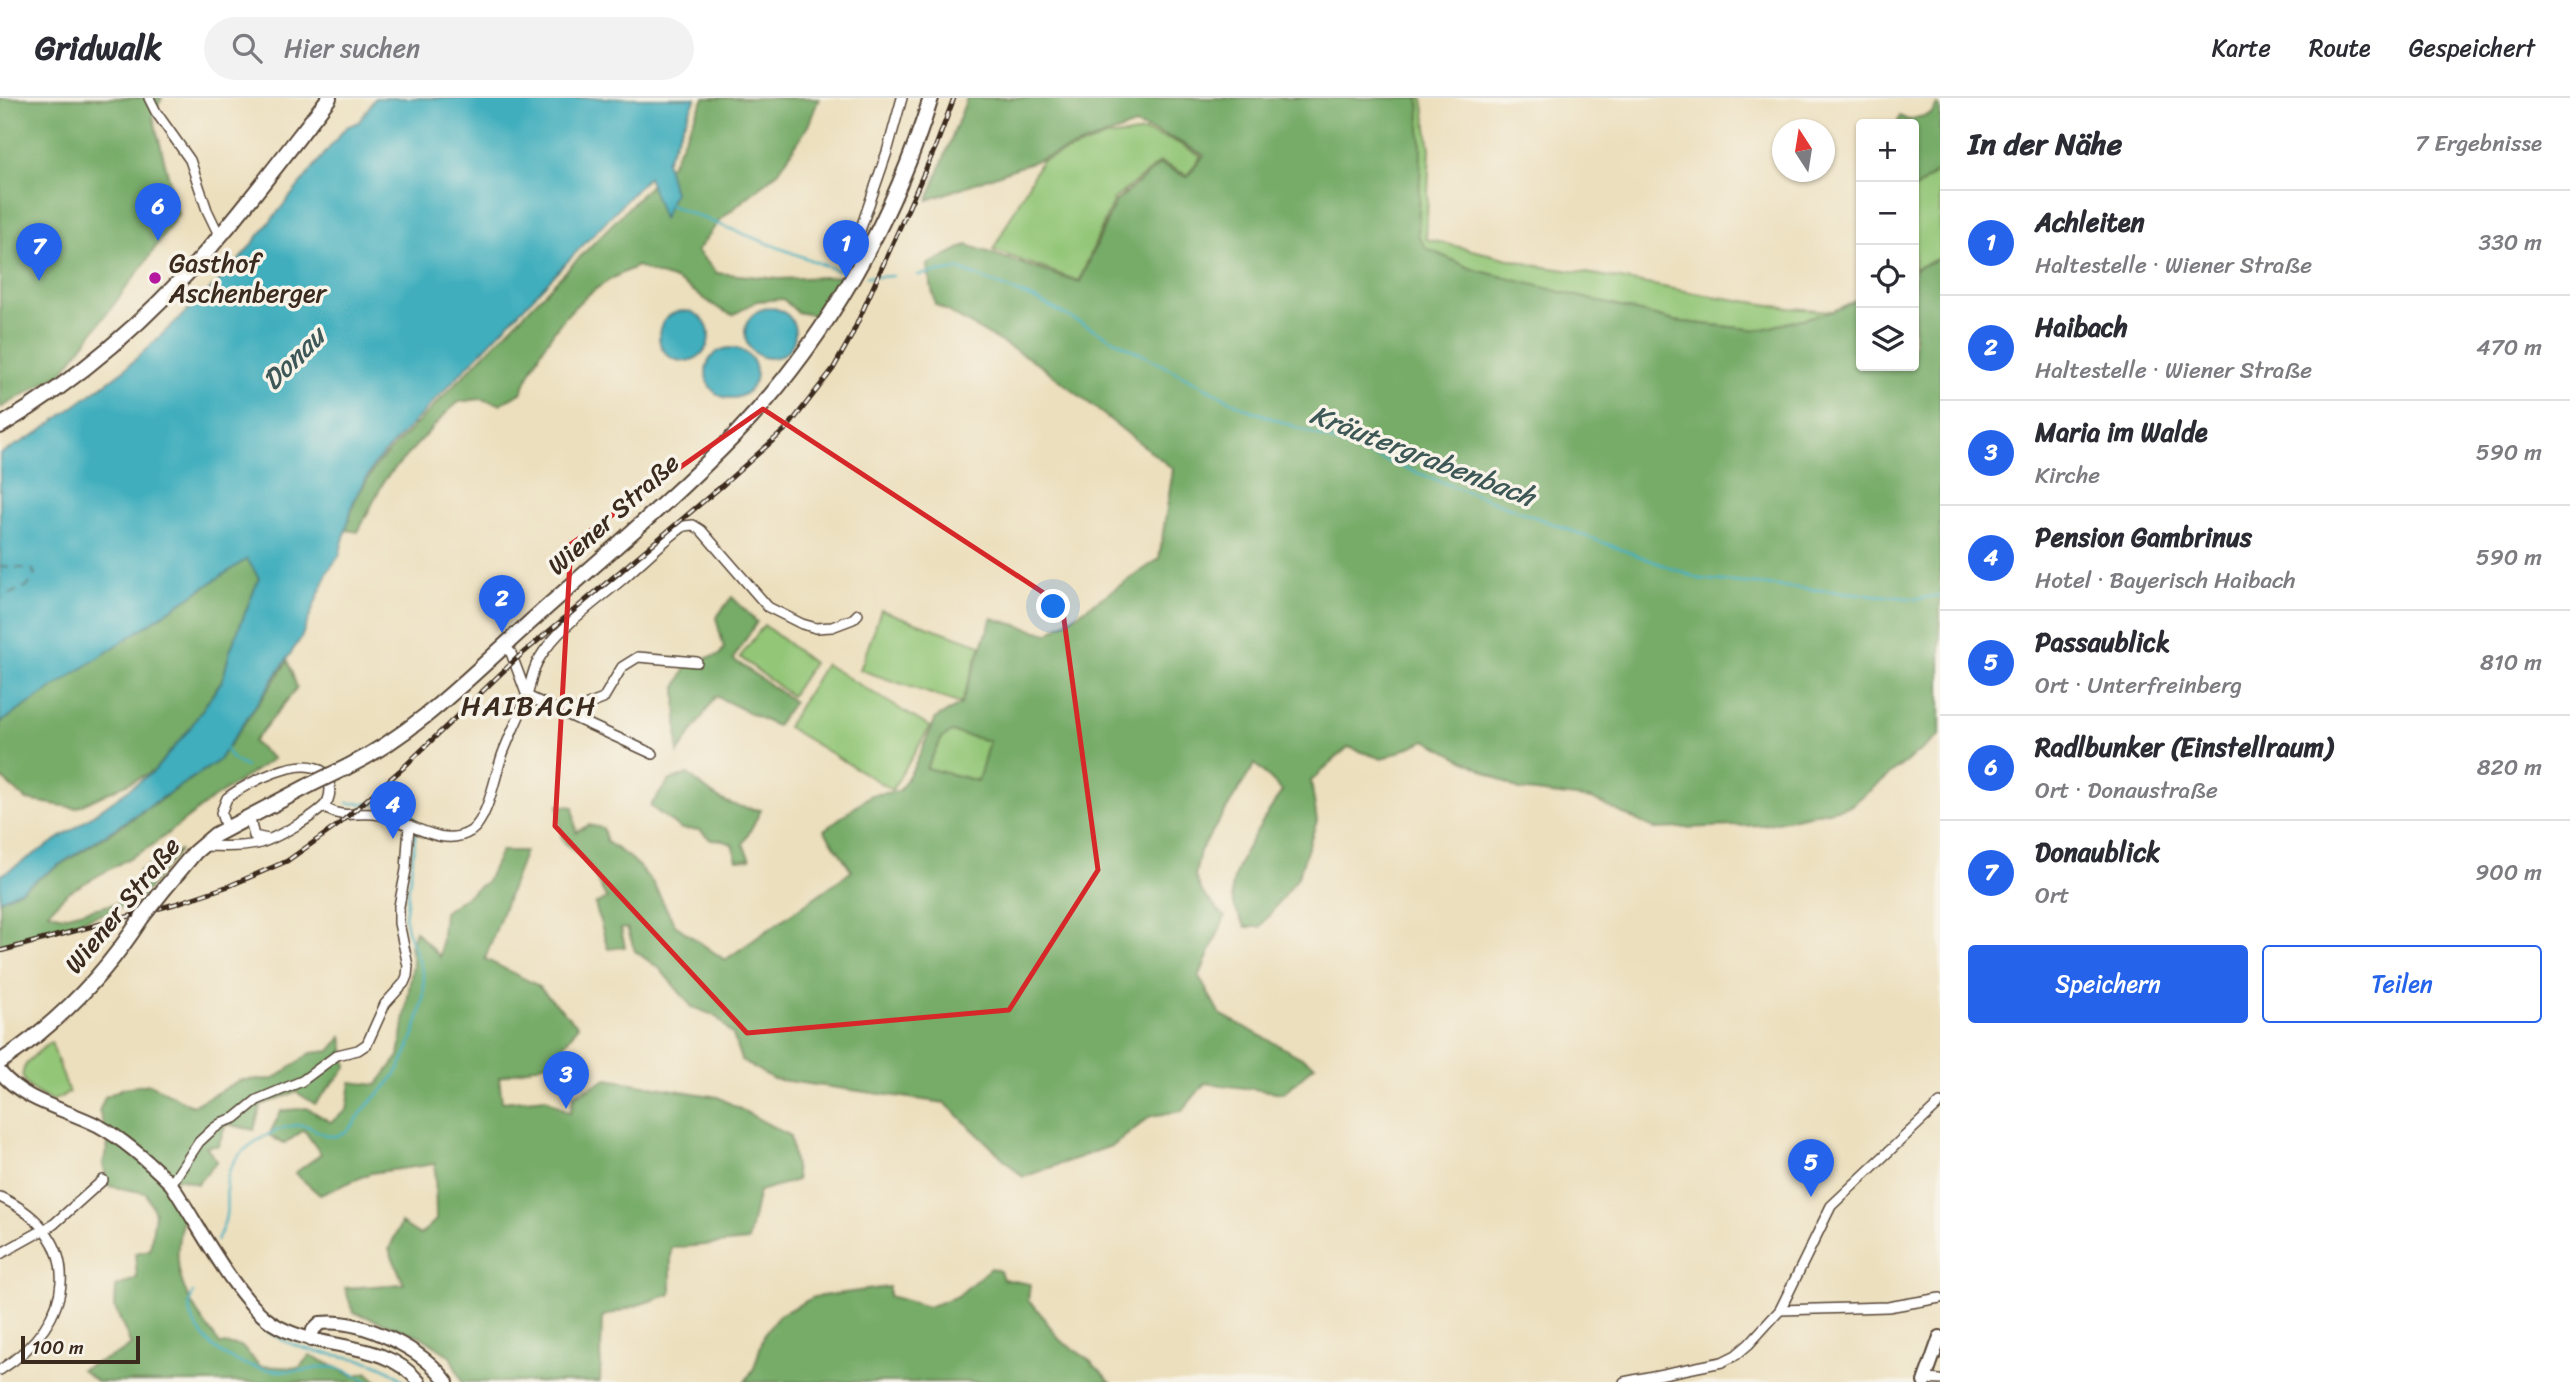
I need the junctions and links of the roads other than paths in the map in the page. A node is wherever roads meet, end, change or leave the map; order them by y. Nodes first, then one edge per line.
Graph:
1 (149, 98) edge
2 (329, 98) edge
3 (902, 98) edge
4 (931, 98) edge
5 (220, 237) junction
6 (862, 263) junction
7 (0, 426) edge
8 (858, 614) dead end
9 (504, 645) junction
10 (697, 662) dead end
11 (527, 696) junction
12 (568, 713) junction
13 (653, 754) dead end
14 (324, 807) junction
15 (249, 817) junction
16 (412, 826) junction
17 (226, 828) junction
18 (270, 839) junction
19 (201, 846) junction
20 (0, 1062) edge
21 (0, 1072) edge
22 (1940, 1103) edge
23 (103, 1180) dead end
24 (171, 1184) junction
25 (0, 1197) edge
26 (43, 1231) junction
27 (0, 1254) edge
28 (1940, 1298) edge
29 (1780, 1310) junction
30 (1940, 1336) edge
31 (311, 1340) junction
32 (0, 1370) edge
33 (1924, 1380) edge
34 (1940, 1380) edge
35 (419, 1382) edge
36 (447, 1382) edge
37 (1624, 1382) edge

1 - 5 street
2 - 5 main road
3 - 6 street
4 - 6 main road, Wiener Straße
5 - 7 main road
6 - 9 main road, Wiener Straße
8 - 11 street
9 - 11 street
9 - 15 main road, Wiener Straße, bridge
10 - 12 street
11 - 12 street
11 - 16 street
12 - 13 street
14 - 16 street
14 - 17 street
14 - 18 street
15 - 17 main road, Wiener Straße
15 - 18 street
16 - 24 street
17 - 19 main road, Wiener Straße
18 - 19 street
19 - 20 main road, Wiener Straße, bridge
21 - 24 main road
22 - 29 street
23 - 26 street
24 - 31 main road
25 - 26 street
26 - 27 street
26 - 32 street
28 - 29 street
29 - 37 street
30 - 33 main road
31 - 35 main road
31 - 36 main road
33 - 34 street

